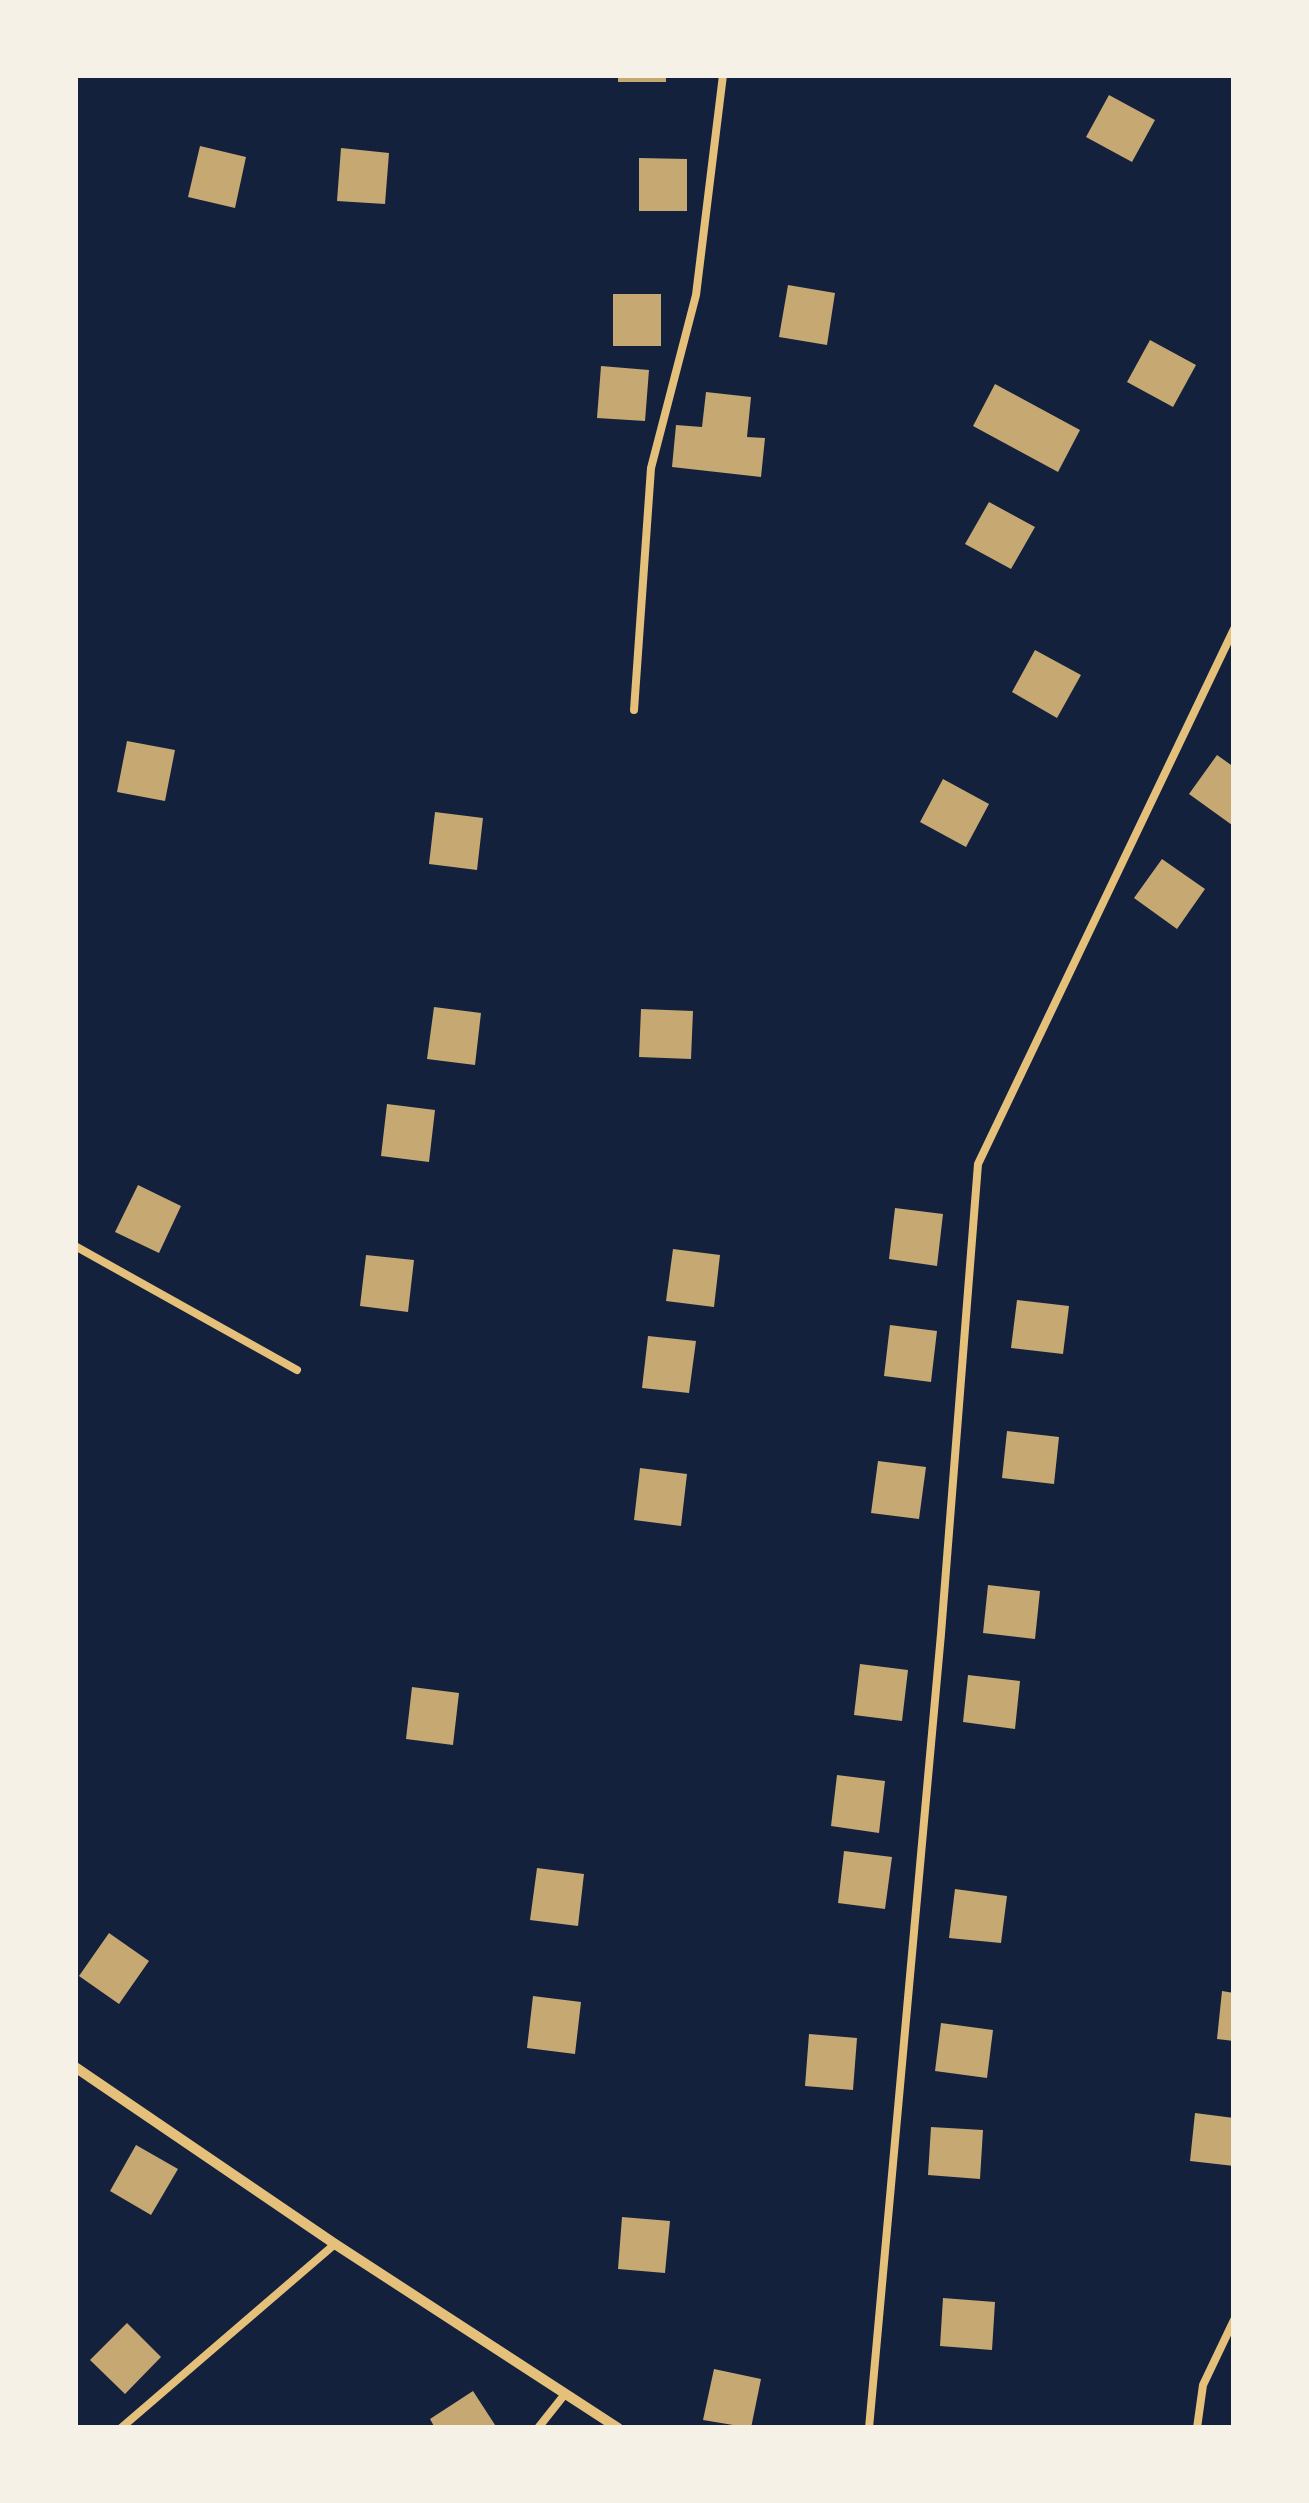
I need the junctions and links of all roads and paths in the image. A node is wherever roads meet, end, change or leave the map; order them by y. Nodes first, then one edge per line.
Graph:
1 (723, 75) edge
2 (1234, 630) edge
3 (634, 710) dead end
4 (75, 1246) edge
5 (298, 1370) dead end
6 (75, 2067) edge
7 (336, 2244) junction
8 (1234, 2320) edge
9 (565, 2394) junction
10 (120, 2428) edge
11 (538, 2428) edge
12 (618, 2428) edge
13 (869, 2428) edge
14 (1198, 2428) edge

1 - 3 lane
2 - 13 lane
4 - 5 lane
6 - 7 street
7 - 9 street
7 - 10 lane
8 - 14 lane
9 - 11 lane
9 - 12 street

